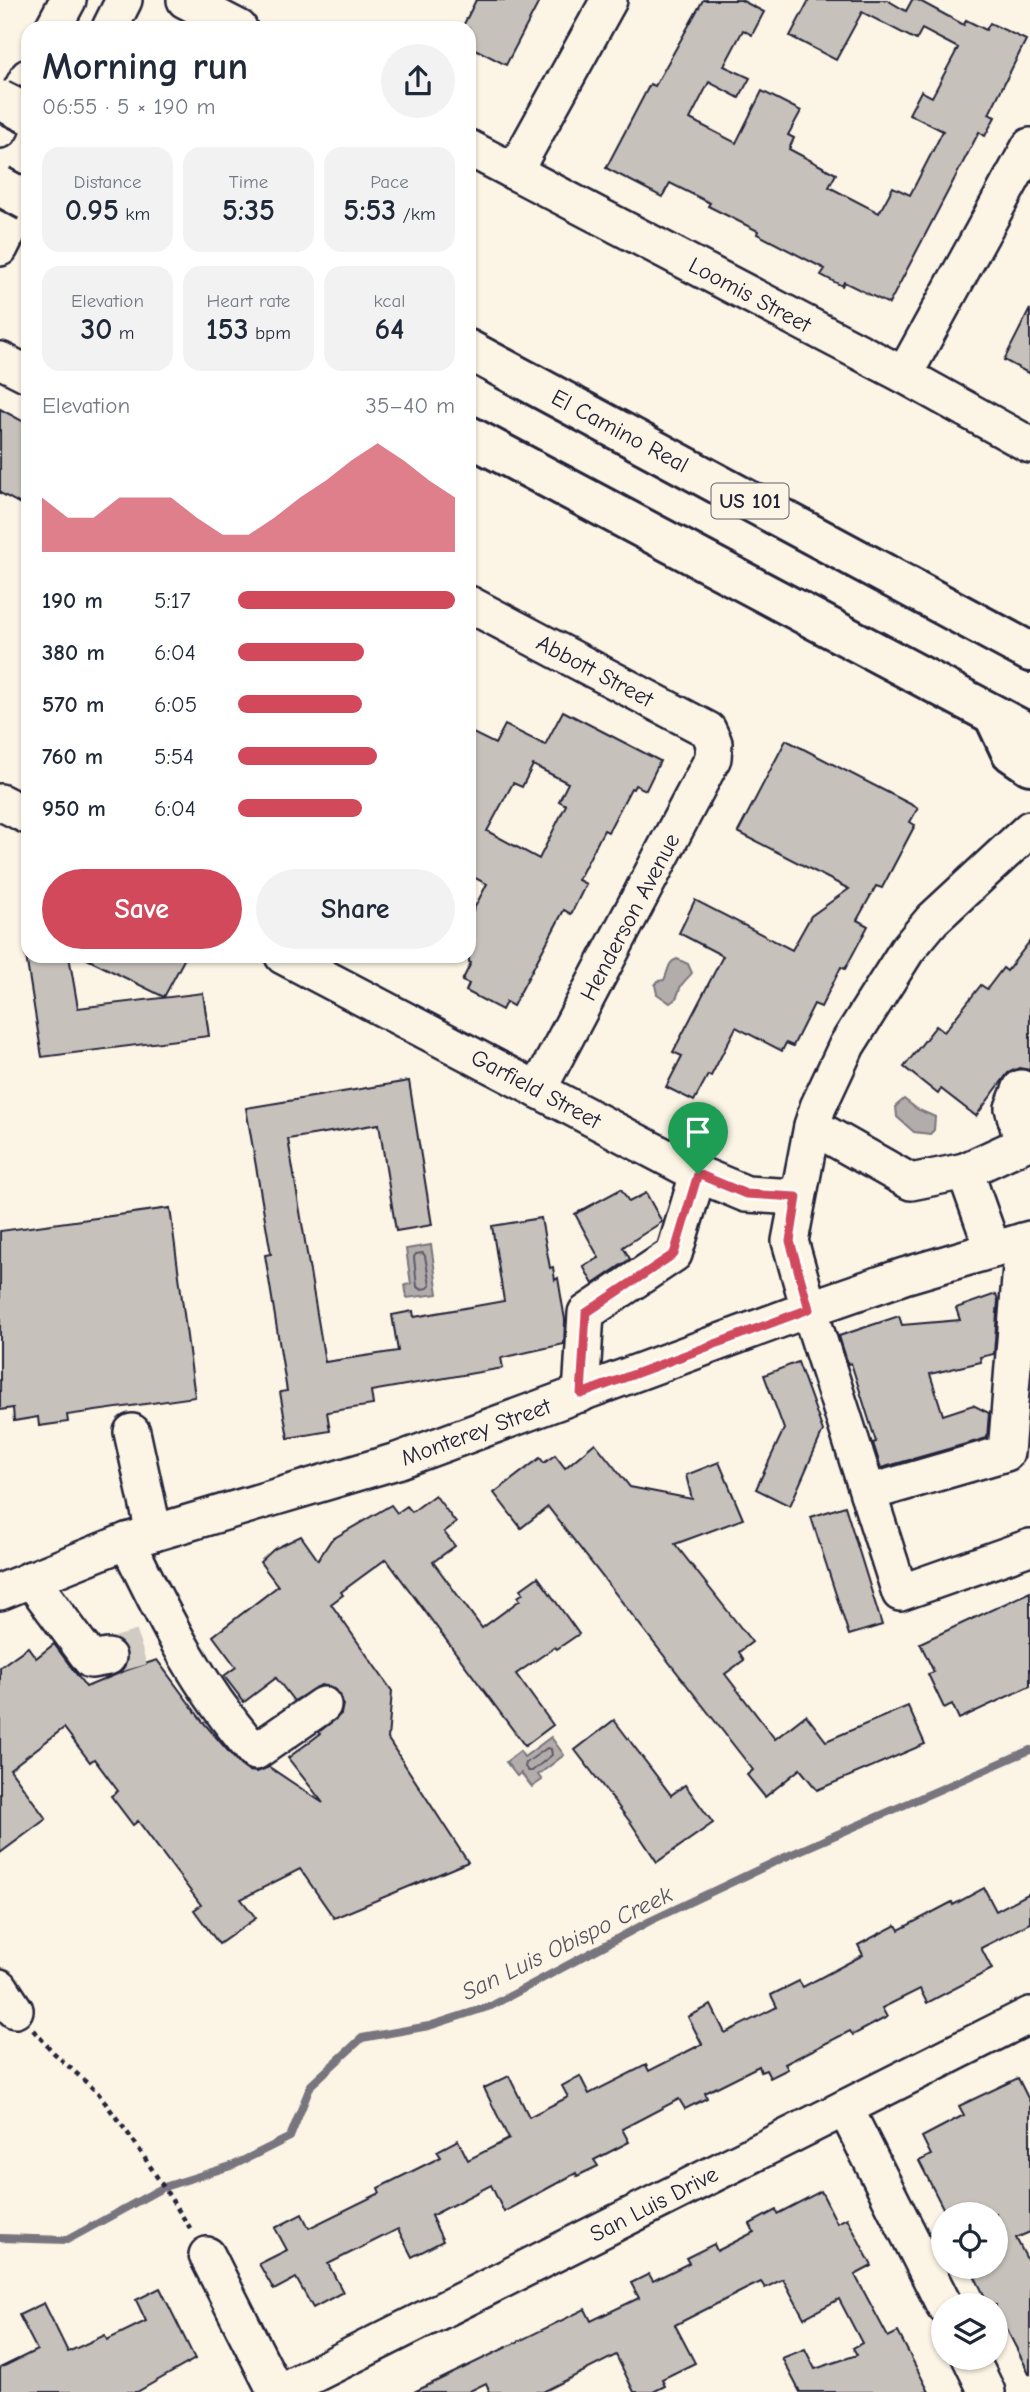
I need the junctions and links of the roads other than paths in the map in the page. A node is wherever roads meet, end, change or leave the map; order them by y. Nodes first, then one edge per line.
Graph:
1 (68, 0) edge
2 (124, 0) edge
3 (185, 0) edge
4 (609, 0) edge
5 (57, 21) edge
6 (114, 21) edge
7 (226, 21) edge
8 (21, 90) edge
9 (0, 100) edge
10 (21, 110) edge
11 (0, 130) edge
12 (1030, 146) edge
13 (476, 152) edge
14 (514, 172) junction
15 (0, 186) edge
16 (21, 197) edge
17 (21, 206) edge
18 (0, 248) edge
19 (476, 354) edge
20 (0, 360) edge
21 (21, 370) edge
22 (904, 375) junction
23 (476, 440) edge
24 (1030, 445) edge
25 (476, 608) edge
26 (1030, 652) edge
27 (993, 714) junction
28 (1030, 734) edge
29 (714, 743) joint
30 (1030, 765) edge
31 (0, 802) edge
32 (21, 812) edge
33 (1030, 829) edge
34 (296, 963) edge
35 (1021, 1088) dead end
36 (538, 1090) junction
37 (812, 1126) junction
38 (1027, 1142) edge
39 (965, 1171) junction
40 (698, 1174) junction
41 (797, 1197) junction
42 (1016, 1243) edge
43 (1025, 1286) edge
44 (809, 1309) junction
45 (581, 1394) junction
46 (132, 1432) dead end
47 (1018, 1459) edge
48 (868, 1493) junction
49 (140, 1537) junction
50 (1030, 1547) edge
51 (16, 1586) edge
52 (108, 1657) tunnel mouth
53 (323, 1705) dead end
54 (1030, 2015) edge
55 (845, 2108) junction
56 (202, 2247) road end
57 (938, 2293) edge
58 (976, 2370) edge
59 (277, 2392) edge
60 (987, 2392) edge

1 - 5 street
2 - 6 street
3 - 7 street
4 - 14 street
8 - 11 street
9 - 10 highway, bridge
12 - 22 street
13 - 14 street, Loomis Street
14 - 22 street, Loomis Street
15 - 16 highway, bridge
17 - 18 street
19 - 26 highway, El Camino Real / US 101
20 - 21 street
22 - 24 street, Loomis Street
23 - 27 highway
25 - 29 street, Abbott Street
27 - 28 highway
27 - 30 highway
29 - 36 street, Henderson Avenue
31 - 32 street
33 - 37 street
34 - 36 street, Garfield Street
35 - 38 street
36 - 40 street, Garfield Street
37 - 39 street
37 - 41 street
38 - 39 street
39 - 42 street
40 - 41 street, Garfield Street
40 - 45 street
41 - 44 street
42 - 43 street
42 - 44 street, Monterey Street
43 - 47 street
44 - 45 street, Monterey Street
44 - 48 street
45 - 49 street, Monterey Street
46 - 49 street
47 - 48 street
48 - 50 street
49 - 51 street, Monterey Street
49 - 53 street
51 - 52 street
54 - 55 street, San Luis Drive
55 - 57 street
55 - 59 street, San Luis Drive
56 - 59 street
58 - 60 street

